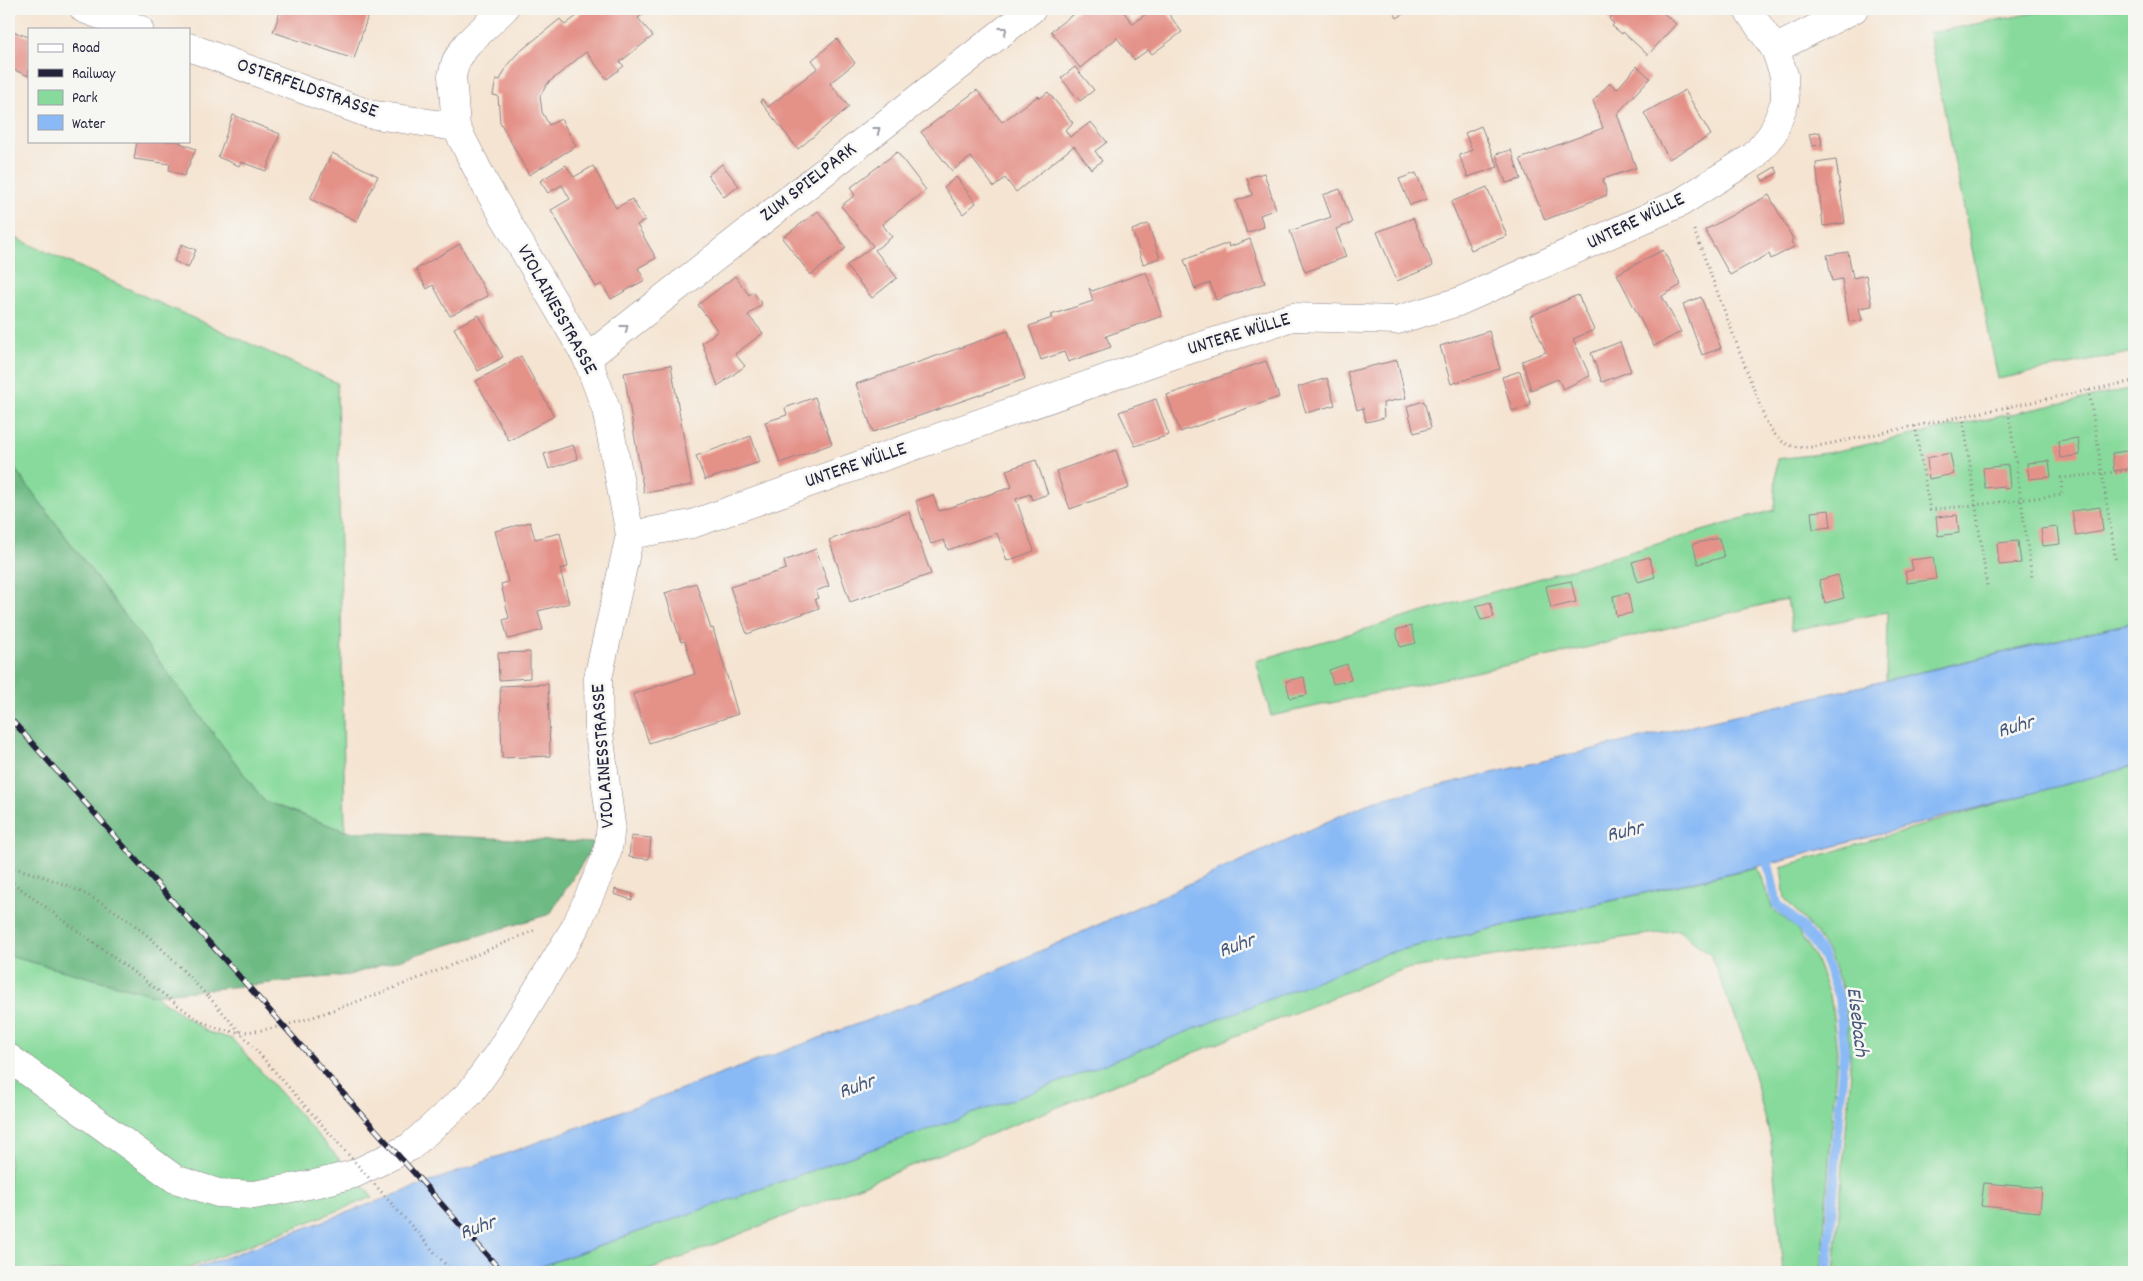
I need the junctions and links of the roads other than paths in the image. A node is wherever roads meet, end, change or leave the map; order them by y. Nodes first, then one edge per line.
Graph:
1 (84, 9) edge
2 (504, 9) edge
3 (1032, 9) edge
4 (1747, 9) edge
5 (1854, 9) edge
6 (135, 28) edge
7 (190, 47) edge
8 (1775, 49) junction
9 (456, 127) junction
10 (587, 358) junction
11 (630, 535) junction
12 (9, 1058) edge

1 - 6 street
2 - 9 street, VIOLAINESSTRASSE
10 -> 3 street, ZUM SPIELPARK
4 - 8 street, UNTERE WÜLLE
5 - 8 street
7 - 9 street, OSTERFELDSTRASSE
8 - 11 street, UNTERE WÜLLE
9 - 10 street, VIOLAINESSTRASSE
10 - 11 street, VIOLAINESSTRASSE
11 - 12 street, VIOLAINESSTRASSE

